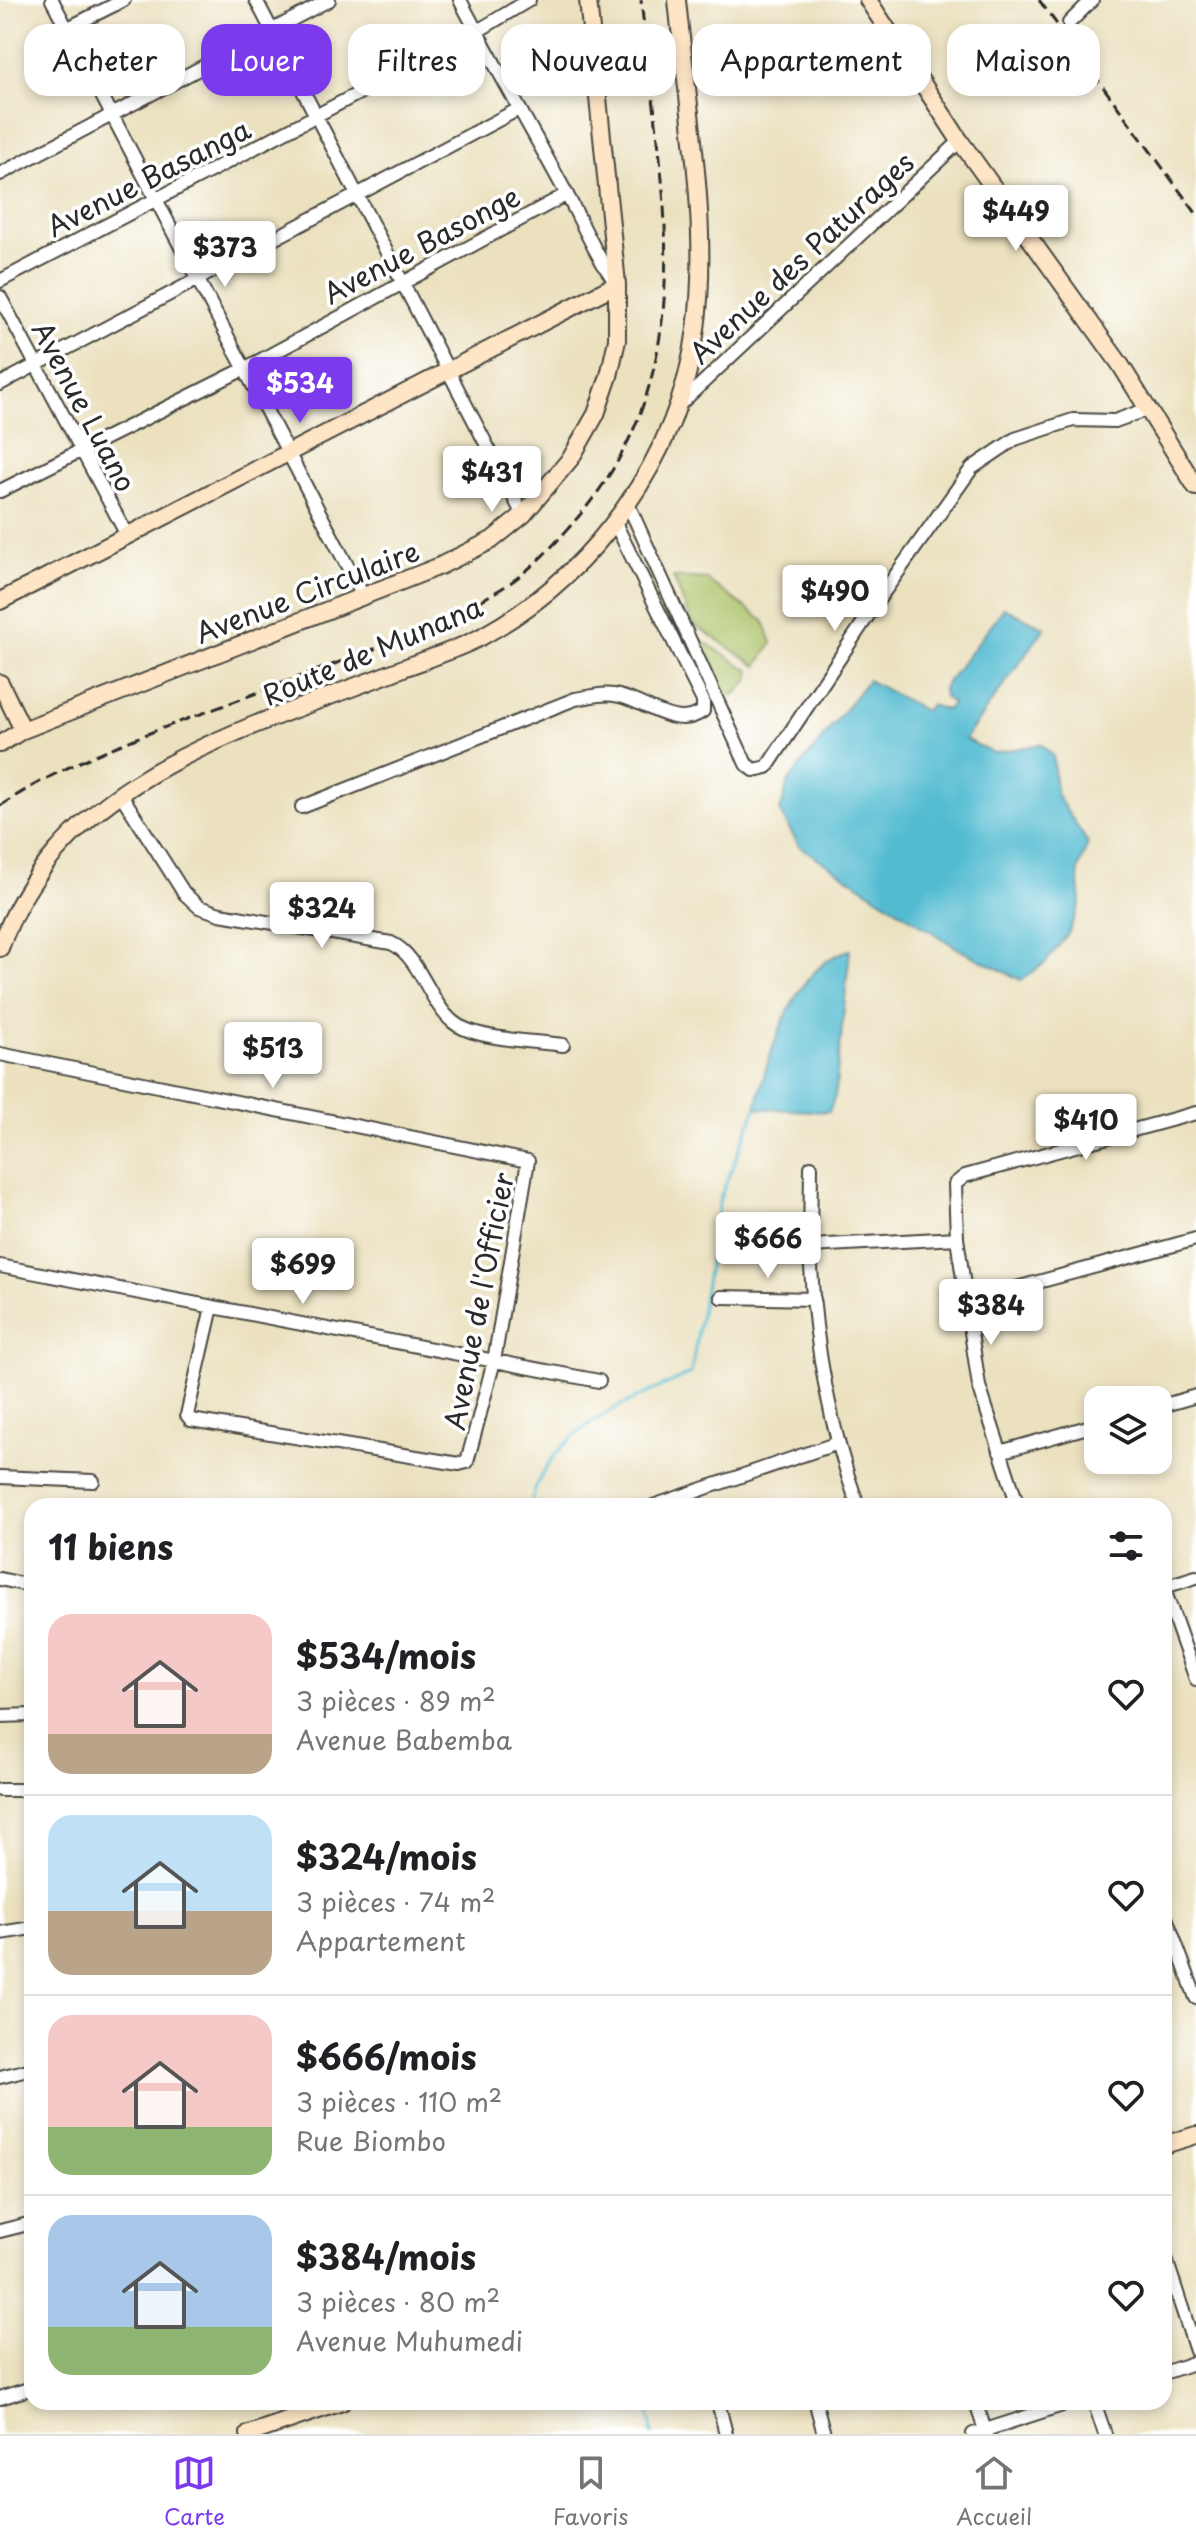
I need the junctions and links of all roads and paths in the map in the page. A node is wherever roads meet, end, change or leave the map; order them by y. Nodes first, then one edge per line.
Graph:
1 (52, 0) edge
2 (124, 0) edge
3 (256, 0) edge
4 (329, 0) edge
5 (460, 0) edge
6 (529, 0) edge
7 (588, 0) edge
8 (677, 0) edge
9 (868, 0) edge
10 (1092, 0) edge
11 (1069, 23) dead end
12 (64, 24) edge
13 (76, 24) edge
14 (269, 24) edge
15 (283, 24) edge
16 (472, 24) edge
17 (485, 27) edge
18 (485, 49) edge
19 (201, 67) edge
20 (102, 96) edge
21 (307, 96) edge
22 (355, 96) edge
23 (517, 110) junction
24 (112, 114) junction
25 (317, 116) junction
26 (960, 141) junction
27 (0, 174) edge
28 (358, 194) junction
29 (567, 194) junction
30 (156, 200) junction
31 (200, 279) junction
32 (402, 280) junction
33 (0, 281) edge
34 (617, 284) junction
35 (0, 297) edge
36 (37, 365) junction
37 (246, 368) junction
38 (447, 370) junction
39 (0, 384) edge
40 (676, 408) junction
41 (1148, 409) junction
42 (81, 449) junction
43 (290, 453) junction
44 (1196, 487) edge
45 (0, 491) edge
46 (628, 504) junction
47 (523, 515) junction
48 (615, 523) junction
49 (128, 537) junction
50 (363, 596) junction
51 (0, 601) edge
52 (0, 683) edge
53 (23, 730) junction
54 (0, 744) edge
55 (120, 793) junction
56 (302, 807) dead end
57 (0, 948) edge
58 (563, 1045) dead end
59 (0, 1054) edge
60 (1196, 1113) edge
61 (811, 1167) dead end
62 (957, 1238) junction
63 (1196, 1239) edge
64 (725, 1242) dead end
65 (810, 1246) junction
66 (0, 1266) edge
67 (721, 1297) dead end
68 (814, 1299) junction
69 (965, 1302) junction
70 (212, 1307) junction
71 (494, 1361) junction
72 (599, 1381) dead end
73 (1196, 1396) edge
74 (1172, 1403) edge
75 (1084, 1428) edge
76 (838, 1443) junction
77 (1000, 1452) junction
78 (0, 1477) edge
79 (93, 1481) dead end
80 (676, 1498) edge
81 (855, 1498) edge
82 (1015, 1498) edge
83 (1196, 1577) edge
84 (0, 1579) edge
85 (24, 1584) edge
86 (1172, 1585) edge
87 (1172, 1611) edge
88 (1196, 1679) edge
89 (24, 1715) edge
90 (0, 1716) edge
91 (0, 1790) edge
92 (24, 1790) edge
93 (24, 1929) edge
94 (0, 1933) edge
95 (1172, 1934) edge
96 (1196, 1998) edge
97 (24, 2071) edge
98 (0, 2077) edge
99 (1196, 2135) edge
100 (1172, 2142) edge
101 (24, 2225) edge
102 (0, 2231) edge
103 (1172, 2278) edge
104 (1196, 2351) edge
105 (1196, 2362) edge
106 (1172, 2370) edge
107 (24, 2390) edge
108 (0, 2398) edge
109 (319, 2410) edge
110 (720, 2410) edge
111 (818, 2410) edge
112 (977, 2410) edge
113 (1048, 2410) edge
114 (1097, 2410) edge
115 (981, 2432) edge
116 (249, 2434) edge
117 (726, 2434) edge
118 (824, 2434) edge
119 (1105, 2434) edge

1 - 12 street
2 - 13 street
3 - 14 street
4 - 15 street
5 - 16 street
6 - 17 street, Avenue Basanga
7 - 34 street, Avenue Circulaire
8 - 40 street, Route de Munana
9 - 26 street
10 - 11 street
18 - 23 street
19 - 24 street
20 - 24 street
21 - 25 street
22 - 25 street, Avenue Basanga
23 - 28 street
23 - 29 street
24 - 27 street
24 - 30 street
25 - 28 street
25 - 30 street, Avenue Basanga
26 - 40 street, Avenue des Paturages
26 - 41 street
28 - 31 street
28 - 32 street
29 - 32 street, Avenue Basonge
29 - 34 street
30 - 31 street
30 - 33 street, Avenue Basanga
31 - 36 street
31 - 37 street
32 - 37 street, Avenue Basonge
32 - 38 street
34 - 38 street
34 - 47 street, Avenue Circulaire
35 - 36 street, Avenue Luano
36 - 39 street
36 - 42 street, Avenue Luano
37 - 42 street, Avenue Basonge
37 - 43 street
38 - 43 street
38 - 47 street
40 - 46 street, Route de Munana
41 - 44 street
41 - 46 street
42 - 45 street, Avenue Basonge
42 - 49 street, Avenue Luano
43 - 49 street
43 - 50 street
46 - 48 street, Route de Munana
47 - 50 street, Avenue Circulaire
48 - 55 street, Route de Munana
48 - 56 street
49 - 51 street
50 - 53 street, Avenue Circulaire
52 - 53 street
53 - 54 street, Avenue Circulaire
55 - 57 street, Route de Munana
55 - 58 street
59 - 71 street, Avenue de l'Officier
60 - 62 street
61 - 65 street
62 - 65 street
62 - 69 street
63 - 69 street
64 - 65 street
65 - 68 street
66 - 70 street
67 - 68 street
68 - 76 street
69 - 77 street
70 - 71 street
70 - 71 street, Avenue de l'Officier
71 - 72 street
73 - 74 street
75 - 77 street
76 - 80 street
76 - 81 street
77 - 82 street
78 - 79 street
83 - 86 street
84 - 85 street
87 - 88 street
89 - 90 street
91 - 92 street
93 - 94 street
95 - 96 street
97 - 98 street
99 - 100 street
101 - 102 street
103 - 104 street
105 - 106 street
107 - 108 street
109 - 116 street
110 - 117 street
111 - 118 street
112 - 115 street
113 - 115 street
114 - 119 street

